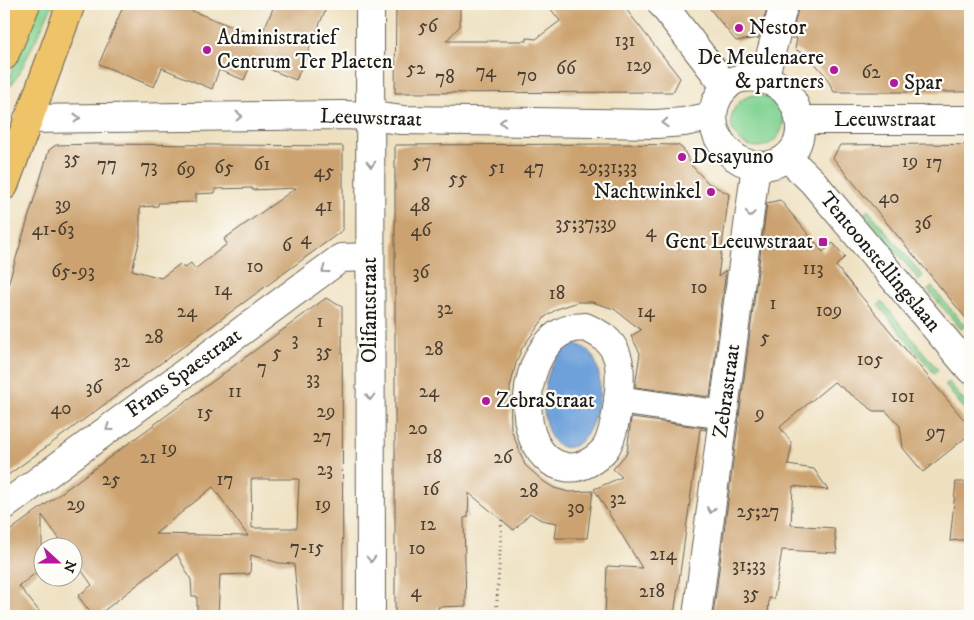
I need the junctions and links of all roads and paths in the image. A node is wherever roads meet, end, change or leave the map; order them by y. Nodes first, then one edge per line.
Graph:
1 (26, 4) edge
2 (71, 4) edge
3 (370, 4) edge
4 (662, 4) edge
5 (784, 4) edge
6 (4, 56) edge
7 (764, 79) junction
8 (726, 87) junction
9 (370, 116) junction
10 (713, 116) junction
11 (28, 119) junction
12 (800, 120) junction
13 (970, 120) edge
14 (4, 134) edge
15 (787, 157) junction
16 (756, 166) junction
17 (4, 186) edge
18 (370, 257) junction
19 (970, 368) edge
20 (618, 400) junction
21 (724, 415) junction
22 (4, 506) edge
23 (502, 520) dead end
24 (371, 616) edge
25 (496, 616) edge
26 (697, 616) edge

1 - 6 main road
2 - 11 main road
2 - 14 main road
3 - 9 street, Olifantstraat
4 - 8 street
5 - 7 street
7 - 8 street
7 - 12 street
8 - 10 street
10 -> 9 street, Leeuwstraat
11 -> 9 street, Leeuwstraat
9 -> 18 street, Olifantstraat
10 - 16 street
11 - 17 main road
12 - 13 street, Leeuwstraat
12 - 15 street
15 - 16 street
15 - 19 street, Tentoonstellingslaan
16 -> 21 street, Zebrastraat
18 -> 22 street, Frans Spaestraat
18 -> 24 street, Olifantstraat
20 - 20 street
20 - 21 street
21 -> 26 street, Zebrastraat
23 - 25 path

